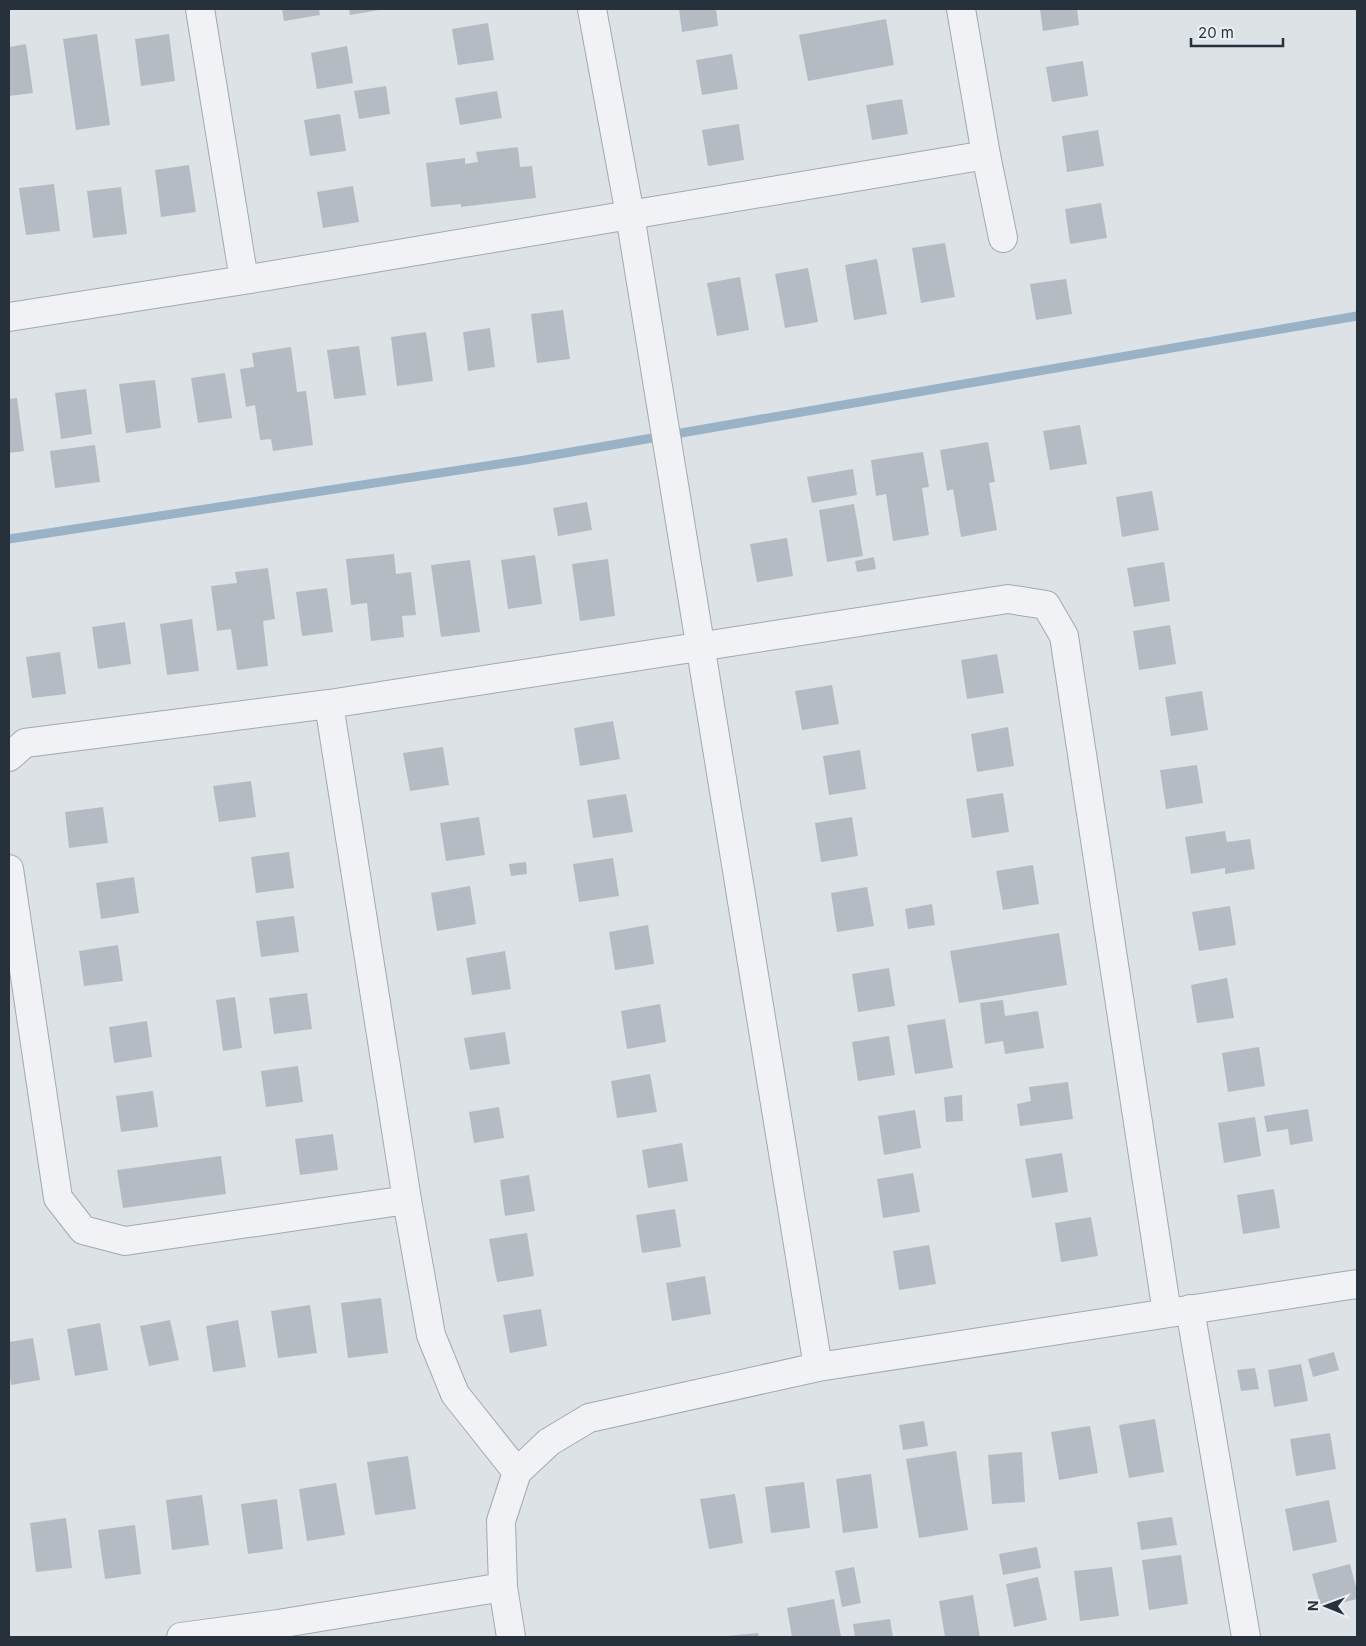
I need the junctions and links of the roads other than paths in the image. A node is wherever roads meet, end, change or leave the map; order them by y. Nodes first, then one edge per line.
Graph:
1 (200, 9) edge
2 (592, 9) edge
3 (961, 9) edge
4 (986, 155) junction
5 (630, 215) junction
6 (1002, 238) dead end
7 (244, 280) junction
8 (9, 317) edge
9 (700, 646) junction
10 (329, 704) junction
11 (9, 757) edge
12 (9, 869) edge
13 (407, 1200) junction
14 (1357, 1284) edge
15 (1179, 1311) junction
16 (818, 1367) junction
17 (517, 1472) junction
18 (503, 1587) junction
19 (279, 1630) edge
20 (181, 1637) edge
21 (511, 1637) edge
22 (1246, 1637) edge

1 - 7 street
2 - 5 street
3 - 4 street
4 - 5 street
4 - 6 street
5 - 7 street
5 - 9 street
7 - 8 street
9 - 10 street
9 - 15 street
9 - 16 street
10 - 11 street
10 - 13 street
12 - 13 street
13 - 17 street
14 - 15 street
15 - 16 street
15 - 22 street
16 - 17 street
17 - 18 street
18 - 19 street
18 - 21 street
19 - 20 street

